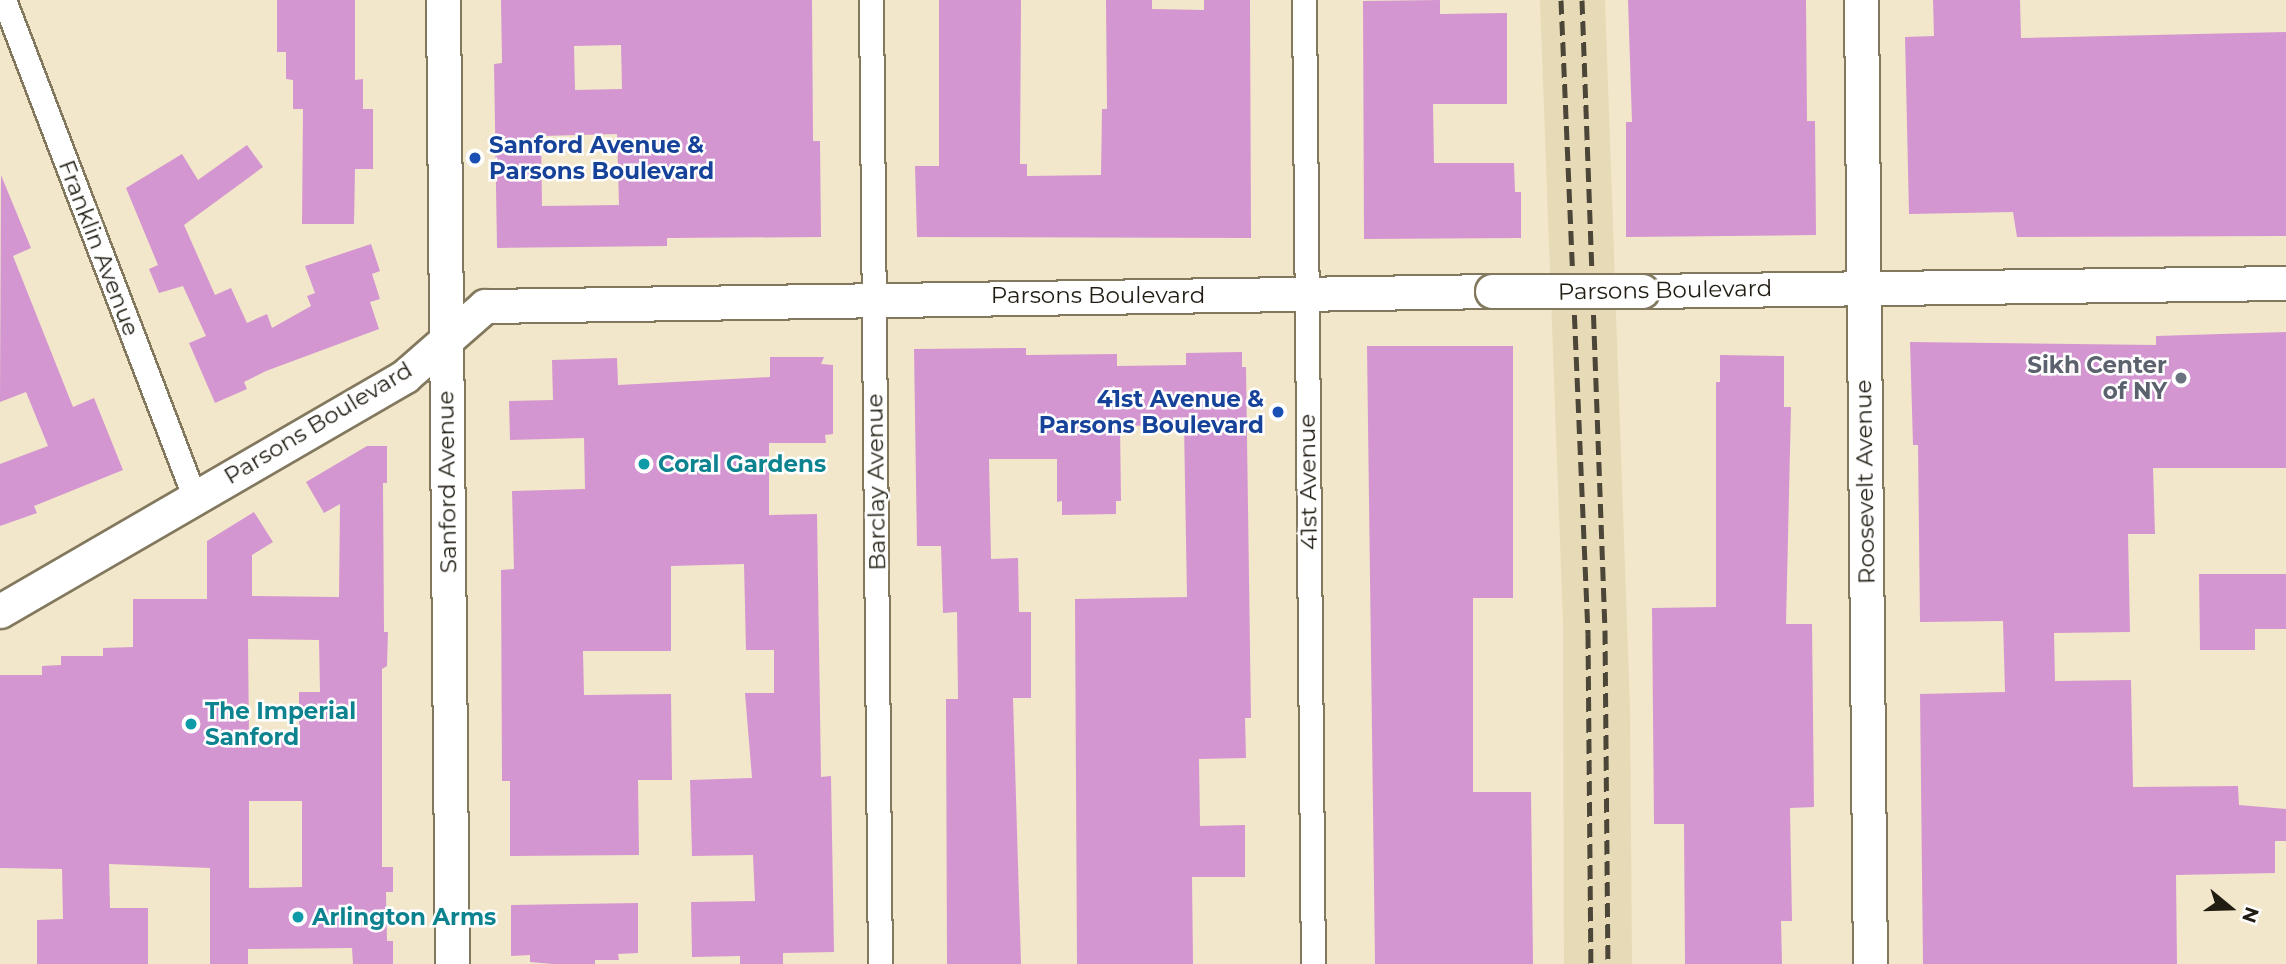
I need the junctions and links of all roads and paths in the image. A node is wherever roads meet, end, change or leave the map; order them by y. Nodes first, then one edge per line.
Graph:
1 (4, 0) edge
2 (443, 0) edge
3 (872, 0) edge
4 (1304, 0) edge
5 (1861, 0) edge
6 (2286, 283) edge
7 (1863, 287) junction
8 (1306, 294) junction
9 (874, 297) junction
10 (446, 340) junction
11 (194, 496) junction
12 (0, 611) edge
13 (452, 964) edge
14 (880, 964) edge
15 (1312, 964) edge
16 (1870, 964) edge

1 - 11 street, Franklin Avenue
2 - 10 street, Sanford Avenue
3 - 9 street, Barclay Avenue
4 - 8 street, 41st Avenue
5 - 7 street, Roosevelt Avenue
6 - 7 street, Parsons Boulevard
7 - 8 street, Parsons Boulevard, bridge
7 - 16 street, Roosevelt Avenue
8 - 9 street, Parsons Boulevard
8 - 15 street, 41st Avenue
9 - 10 street, Parsons Boulevard
9 - 14 street, Barclay Avenue
10 - 11 street, Parsons Boulevard
10 - 13 street, Sanford Avenue
11 - 12 street, Parsons Boulevard

